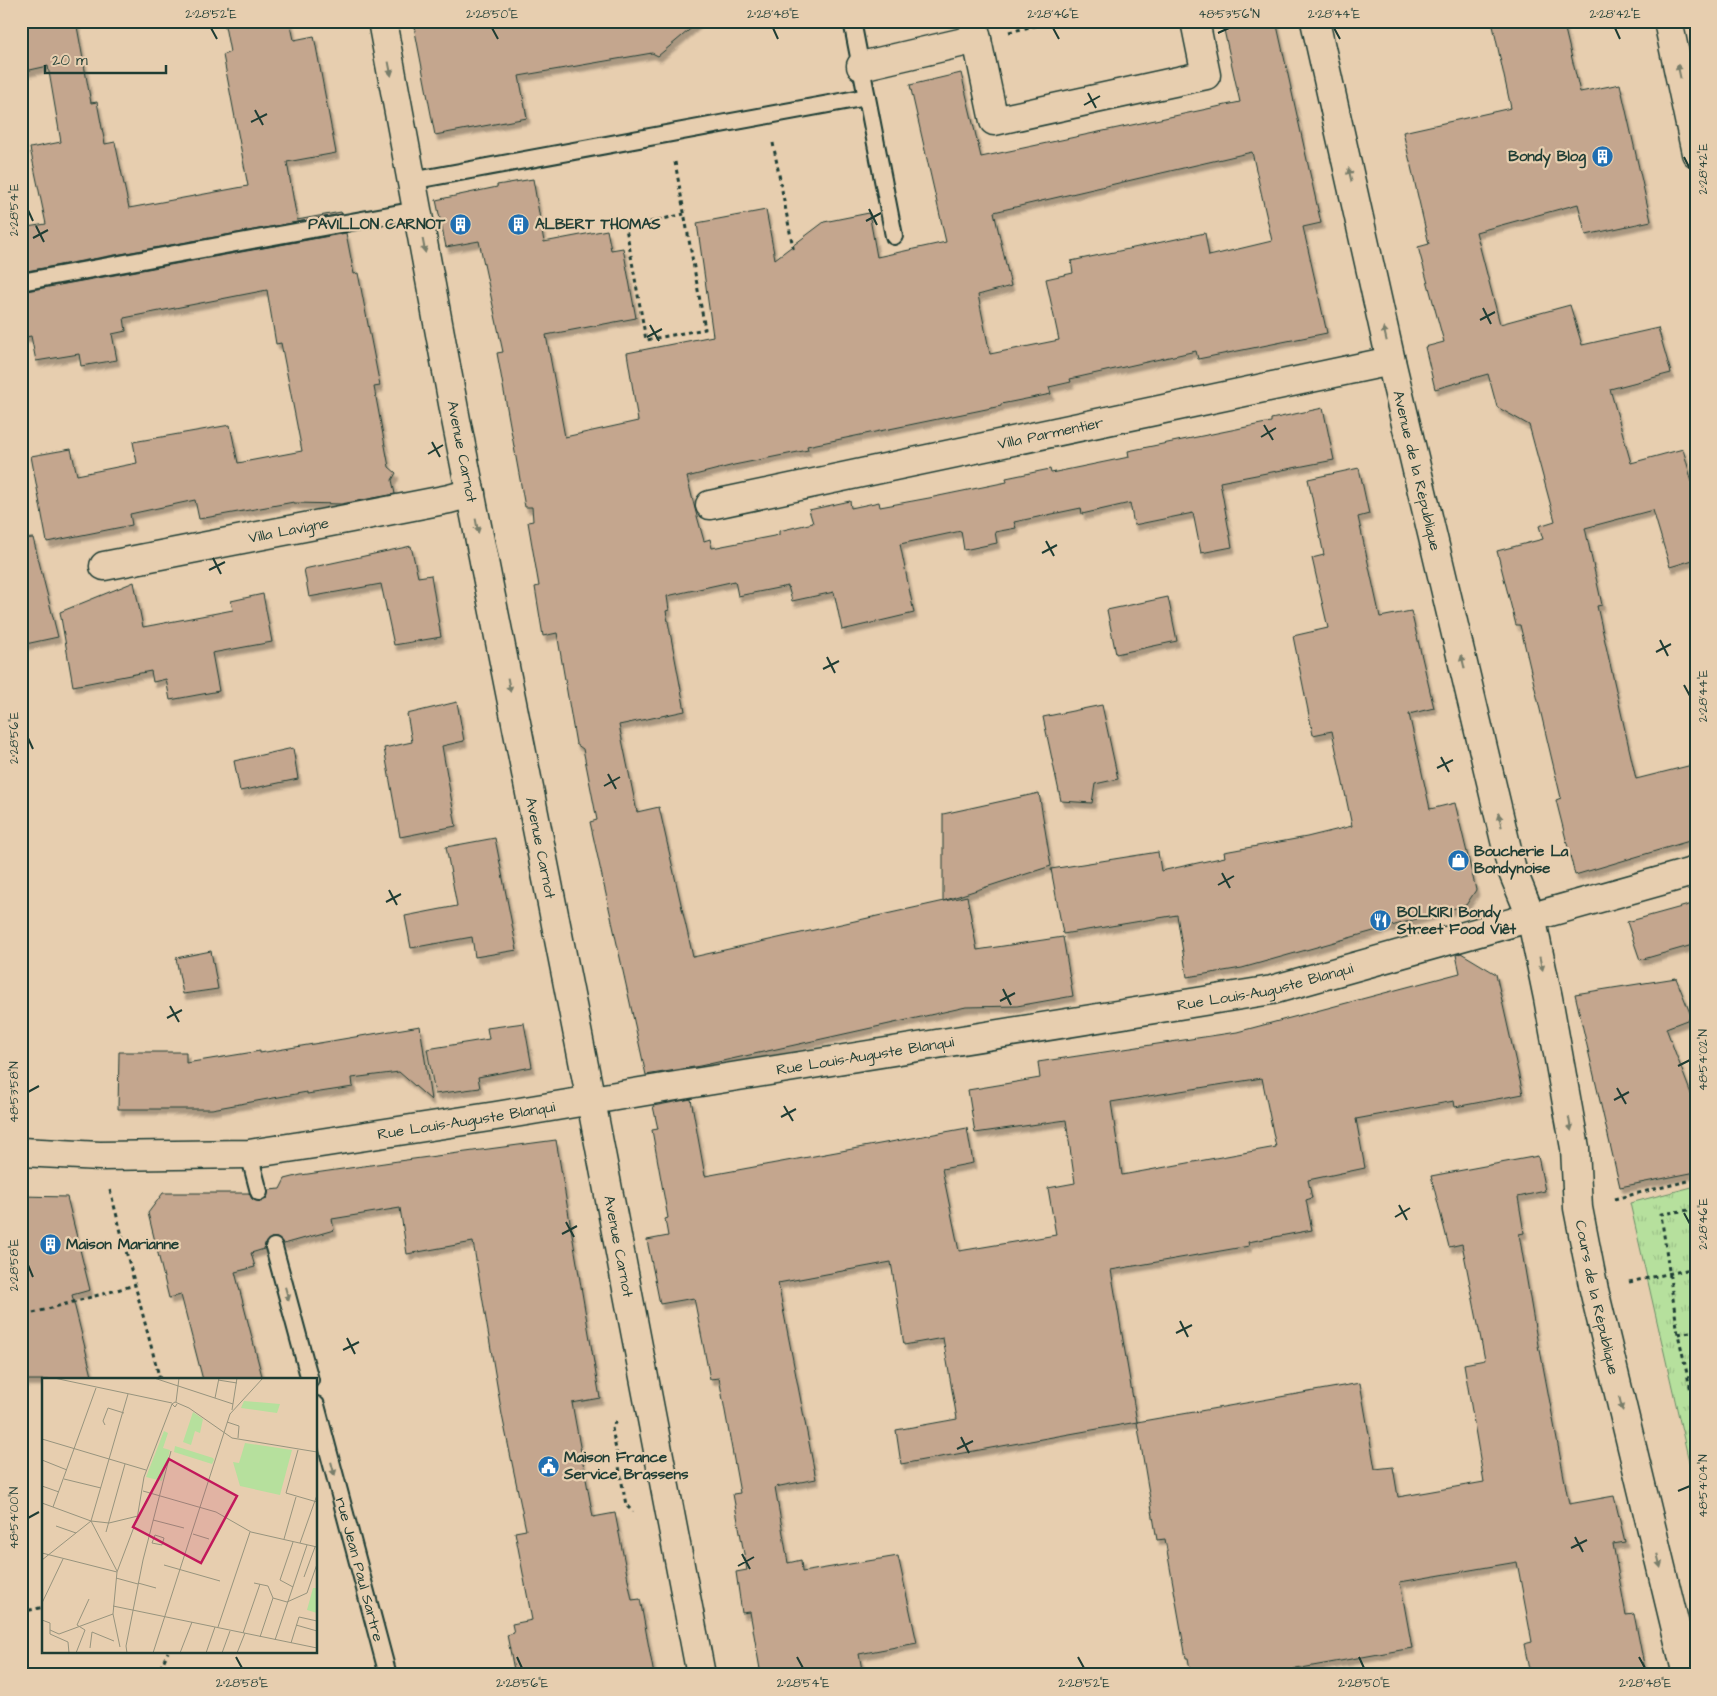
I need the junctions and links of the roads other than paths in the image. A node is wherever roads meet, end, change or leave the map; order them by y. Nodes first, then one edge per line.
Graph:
1 (382, 21) edge
2 (852, 21) edge
3 (1195, 21) edge
4 (1315, 21) edge
5 (1668, 21) edge
6 (975, 30) edge
7 (861, 66) junction
8 (867, 98) junction
9 (1696, 153) edge
10 (411, 180) junction
11 (417, 210) junction
12 (894, 236) dead end
13 (21, 282) edge
14 (1391, 361) junction
15 (471, 493) junction
16 (710, 505) dead end
17 (104, 566) dead end
18 (1696, 871) edge
19 (1531, 916) junction
20 (591, 1101) junction
21 (21, 1152) edge
22 (249, 1154) junction
23 (259, 1192) dead end
24 (274, 1247) dead end
25 (309, 1378) edge
26 (318, 1412) edge
27 (388, 1675) edge
28 (701, 1675) edge
29 (1687, 1675) edge

1 -> 10 street, Avenue Carnot
2 - 7 lane
3 - 6 street
14 -> 4 street, Avenue de la République
9 -> 5 street
6 - 7 street
7 - 8 lane
8 - 10 lane
8 - 12 lane
10 - 11 street, Avenue Carnot
11 - 13 lane
11 -> 15 street, Avenue Carnot
14 - 16 street, Villa Parmentier
19 -> 14 street, Avenue de la République
15 - 17 street, Villa Lavigne
15 -> 20 street, Avenue Carnot
18 - 19 street, Rue Louis-Auguste Blanqui
19 - 20 street, Rue Louis-Auguste Blanqui
19 -> 29 street, Cours de la République
20 - 22 street, Rue Louis-Auguste Blanqui
20 - 28 street, Avenue Carnot
21 - 22 street, Rue Louis-Auguste Blanqui
22 - 23 lane
24 -> 25 lane
26 -> 27 lane, rue Jean Paul Sartre

